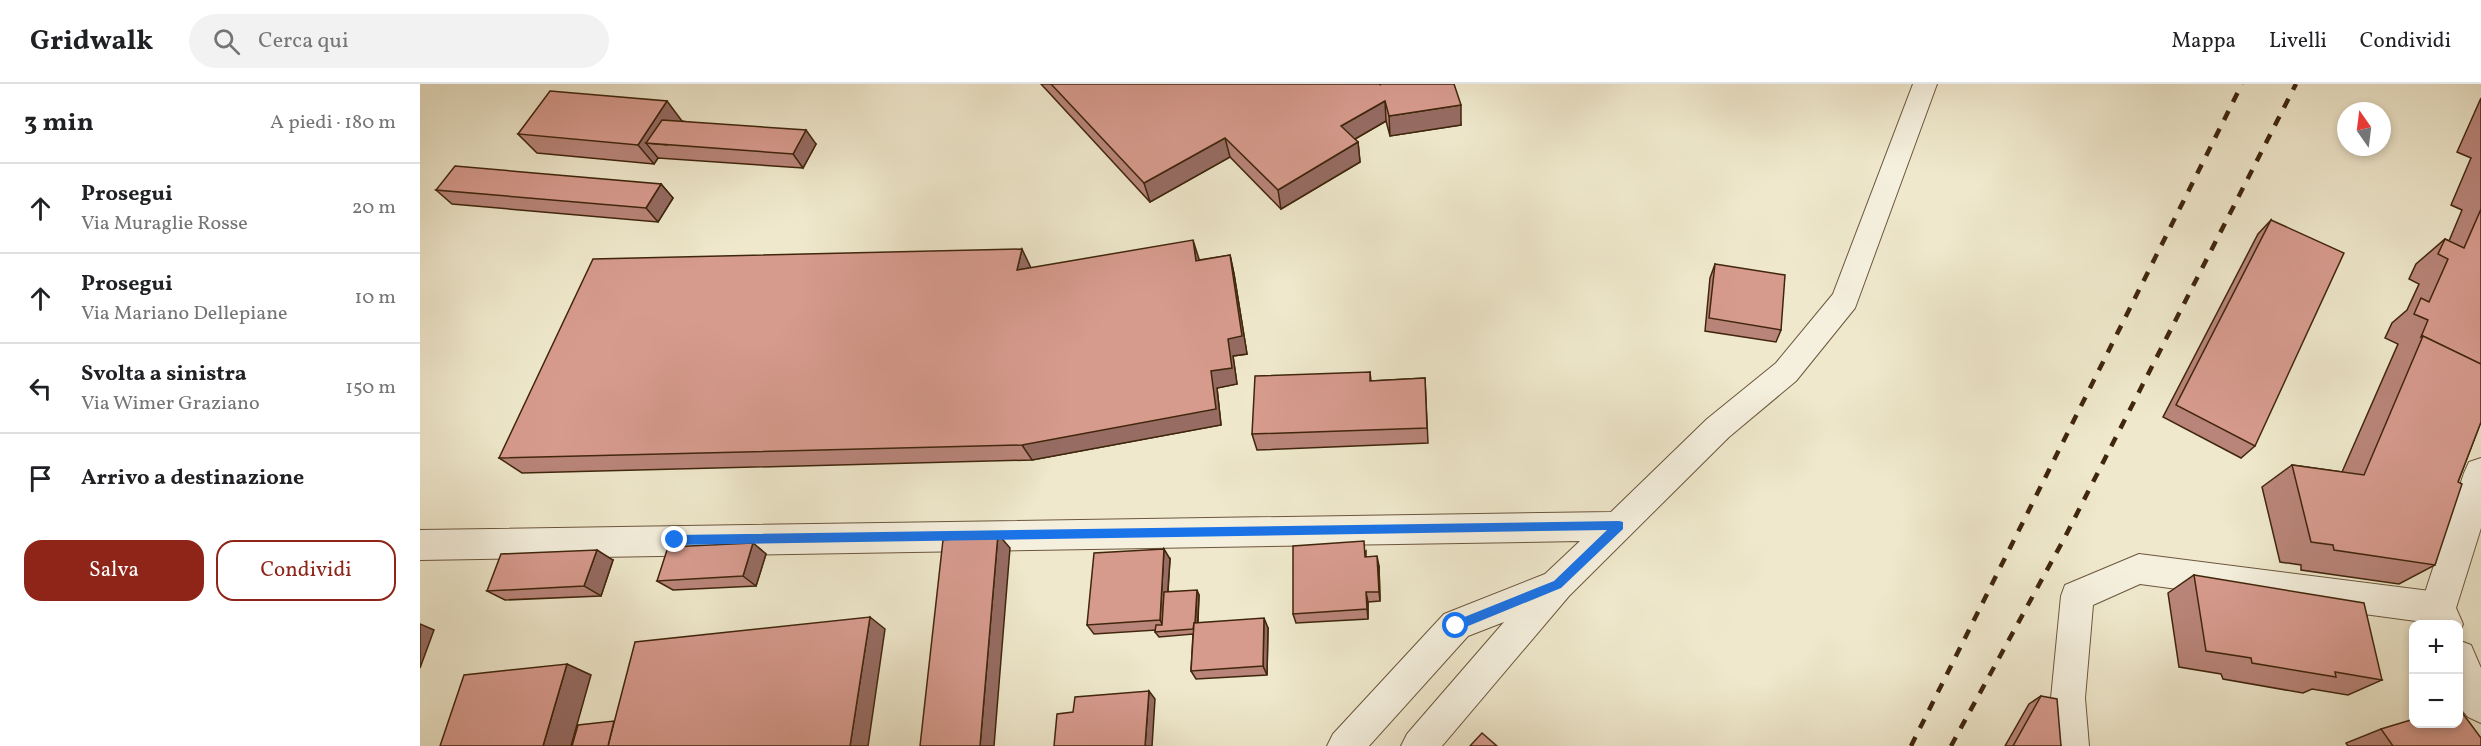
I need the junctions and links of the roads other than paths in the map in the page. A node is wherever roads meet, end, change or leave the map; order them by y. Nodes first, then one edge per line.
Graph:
1 (1925, 84) edge
2 (2481, 473) edge
3 (1619, 526) junction
4 (420, 545) edge
5 (1557, 585) junction
6 (2442, 616) edge
7 (2463, 670) edge
8 (2481, 704) edge
9 (1345, 746) edge
10 (1419, 746) edge
11 (2071, 746) edge

1 - 3 street
2 - 6 street
3 - 4 street
3 - 5 street
5 - 9 street
5 - 10 street
6 - 11 street
7 - 8 street

